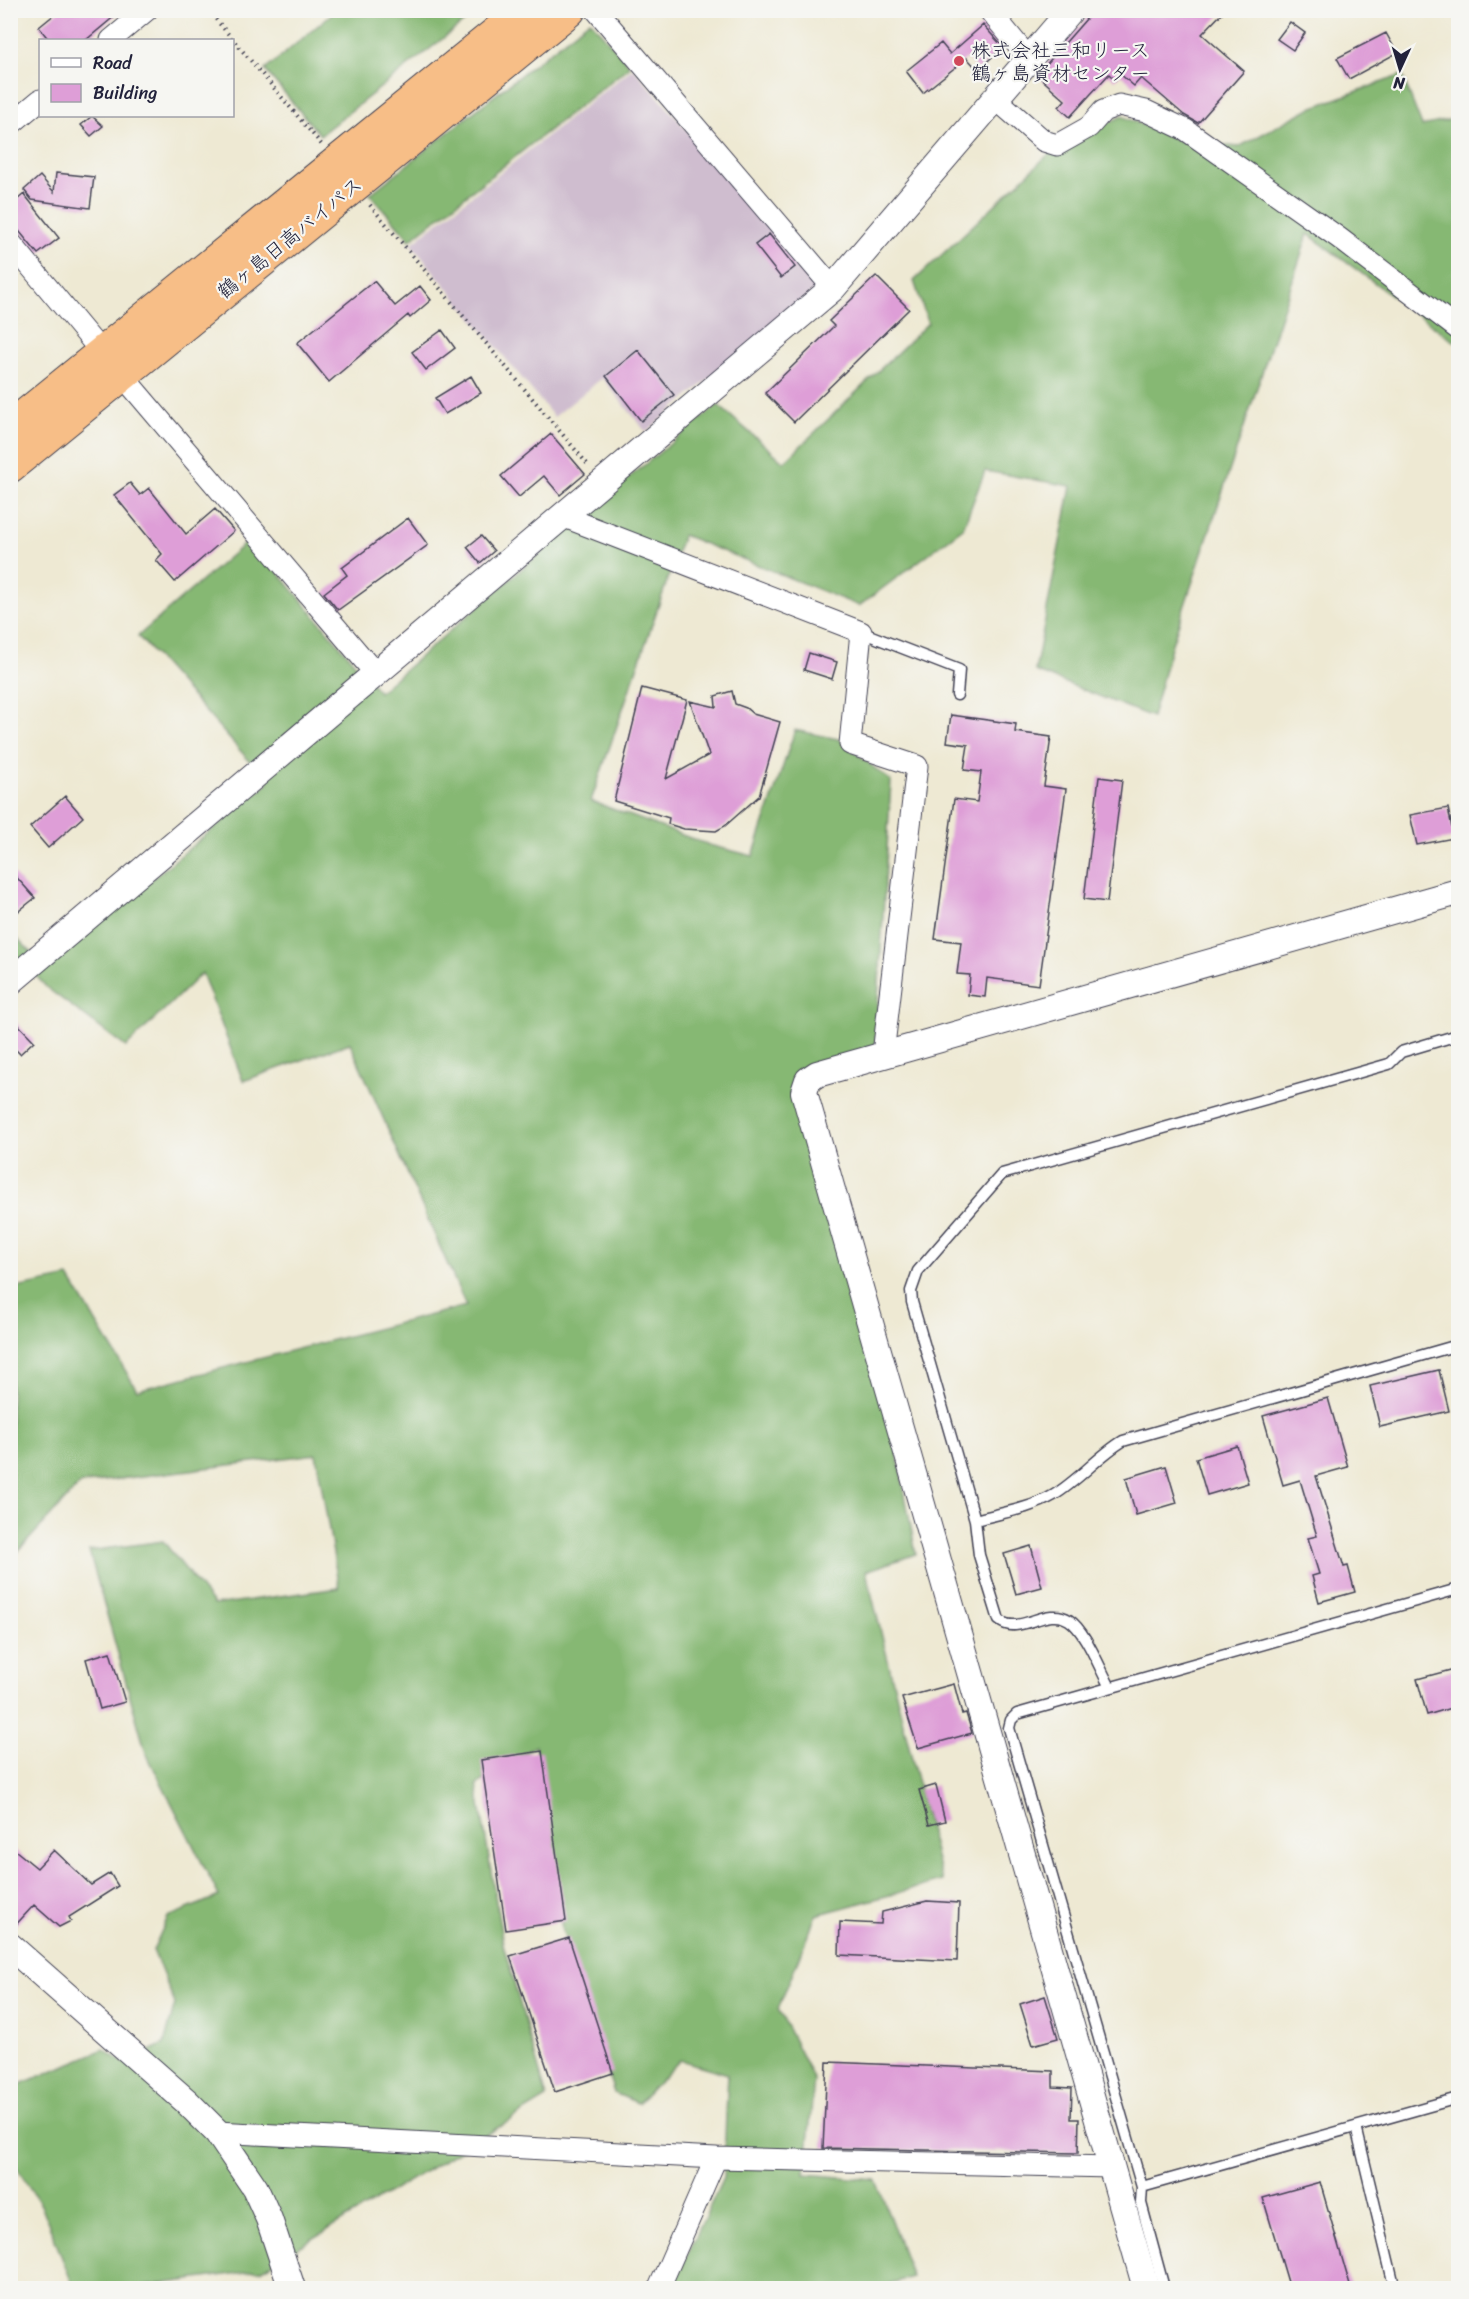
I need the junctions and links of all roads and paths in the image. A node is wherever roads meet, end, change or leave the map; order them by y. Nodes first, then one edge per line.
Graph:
1 (147, 10) edge
2 (208, 10) edge
3 (525, 10) edge
4 (569, 10) edge
5 (596, 10) edge
6 (989, 10) edge
7 (1071, 10) edge
8 (112, 39) edge
9 (232, 39) edge
10 (234, 41) edge
11 (1030, 60) junction
12 (996, 99) junction
13 (39, 101) edge
14 (10, 125) edge
15 (345, 175) junction
16 (10, 242) edge
17 (833, 288) junction
18 (1458, 329) edge
19 (112, 364) junction
20 (10, 429) edge
21 (10, 466) edge
22 (602, 482) junction
23 (562, 516) junction
24 (861, 632) junction
25 (375, 673) junction
26 (957, 695) dead end
27 (1458, 892) edge
28 (10, 982) edge
29 (1458, 1035) edge
30 (883, 1054) junction
31 (1458, 1345) edge
32 (975, 1520) junction
33 (1458, 1589) edge
34 (1110, 1687) junction
35 (10, 1946) edge
36 (1458, 2098) edge
37 (1356, 2127) junction
38 (217, 2132) junction
39 (716, 2158) junction
40 (1112, 2167) junction
41 (1142, 2187) junction
42 (1393, 2281) dead end
43 (292, 2289) edge
44 (659, 2289) edge
45 (1146, 2289) edge
46 (1164, 2289) edge

1 - 8 street
2 - 9 path
3 - 15 highway, 鶴ヶ島日高バイパス
4 - 15 highway, 鶴ヶ島日高バイパス
5 - 17 street
6 - 11 street
7 - 11 street
10 - 15 path
11 - 12 street
12 - 17 street
12 - 18 street
13 - 14 street
15 - 19 highway, 鶴ヶ島日高バイパス
15 - 22 path
16 - 19 street
17 - 22 street
19 - 20 highway, 鶴ヶ島日高バイパス
19 - 21 highway, 鶴ヶ島日高バイパス
19 - 25 street
22 - 23 street
23 - 24 street
23 - 25 street
24 - 26 lane
24 - 30 street
25 - 28 street
27 - 30 street
29 - 32 lane
30 - 40 street
31 - 32 lane
32 - 34 lane
33 - 34 lane
34 - 41 lane
35 - 38 street
36 - 37 lane
37 - 41 lane
37 - 42 lane
38 - 39 street
38 - 43 street
39 - 40 street
39 - 44 street
40 - 45 street
41 - 46 lane

